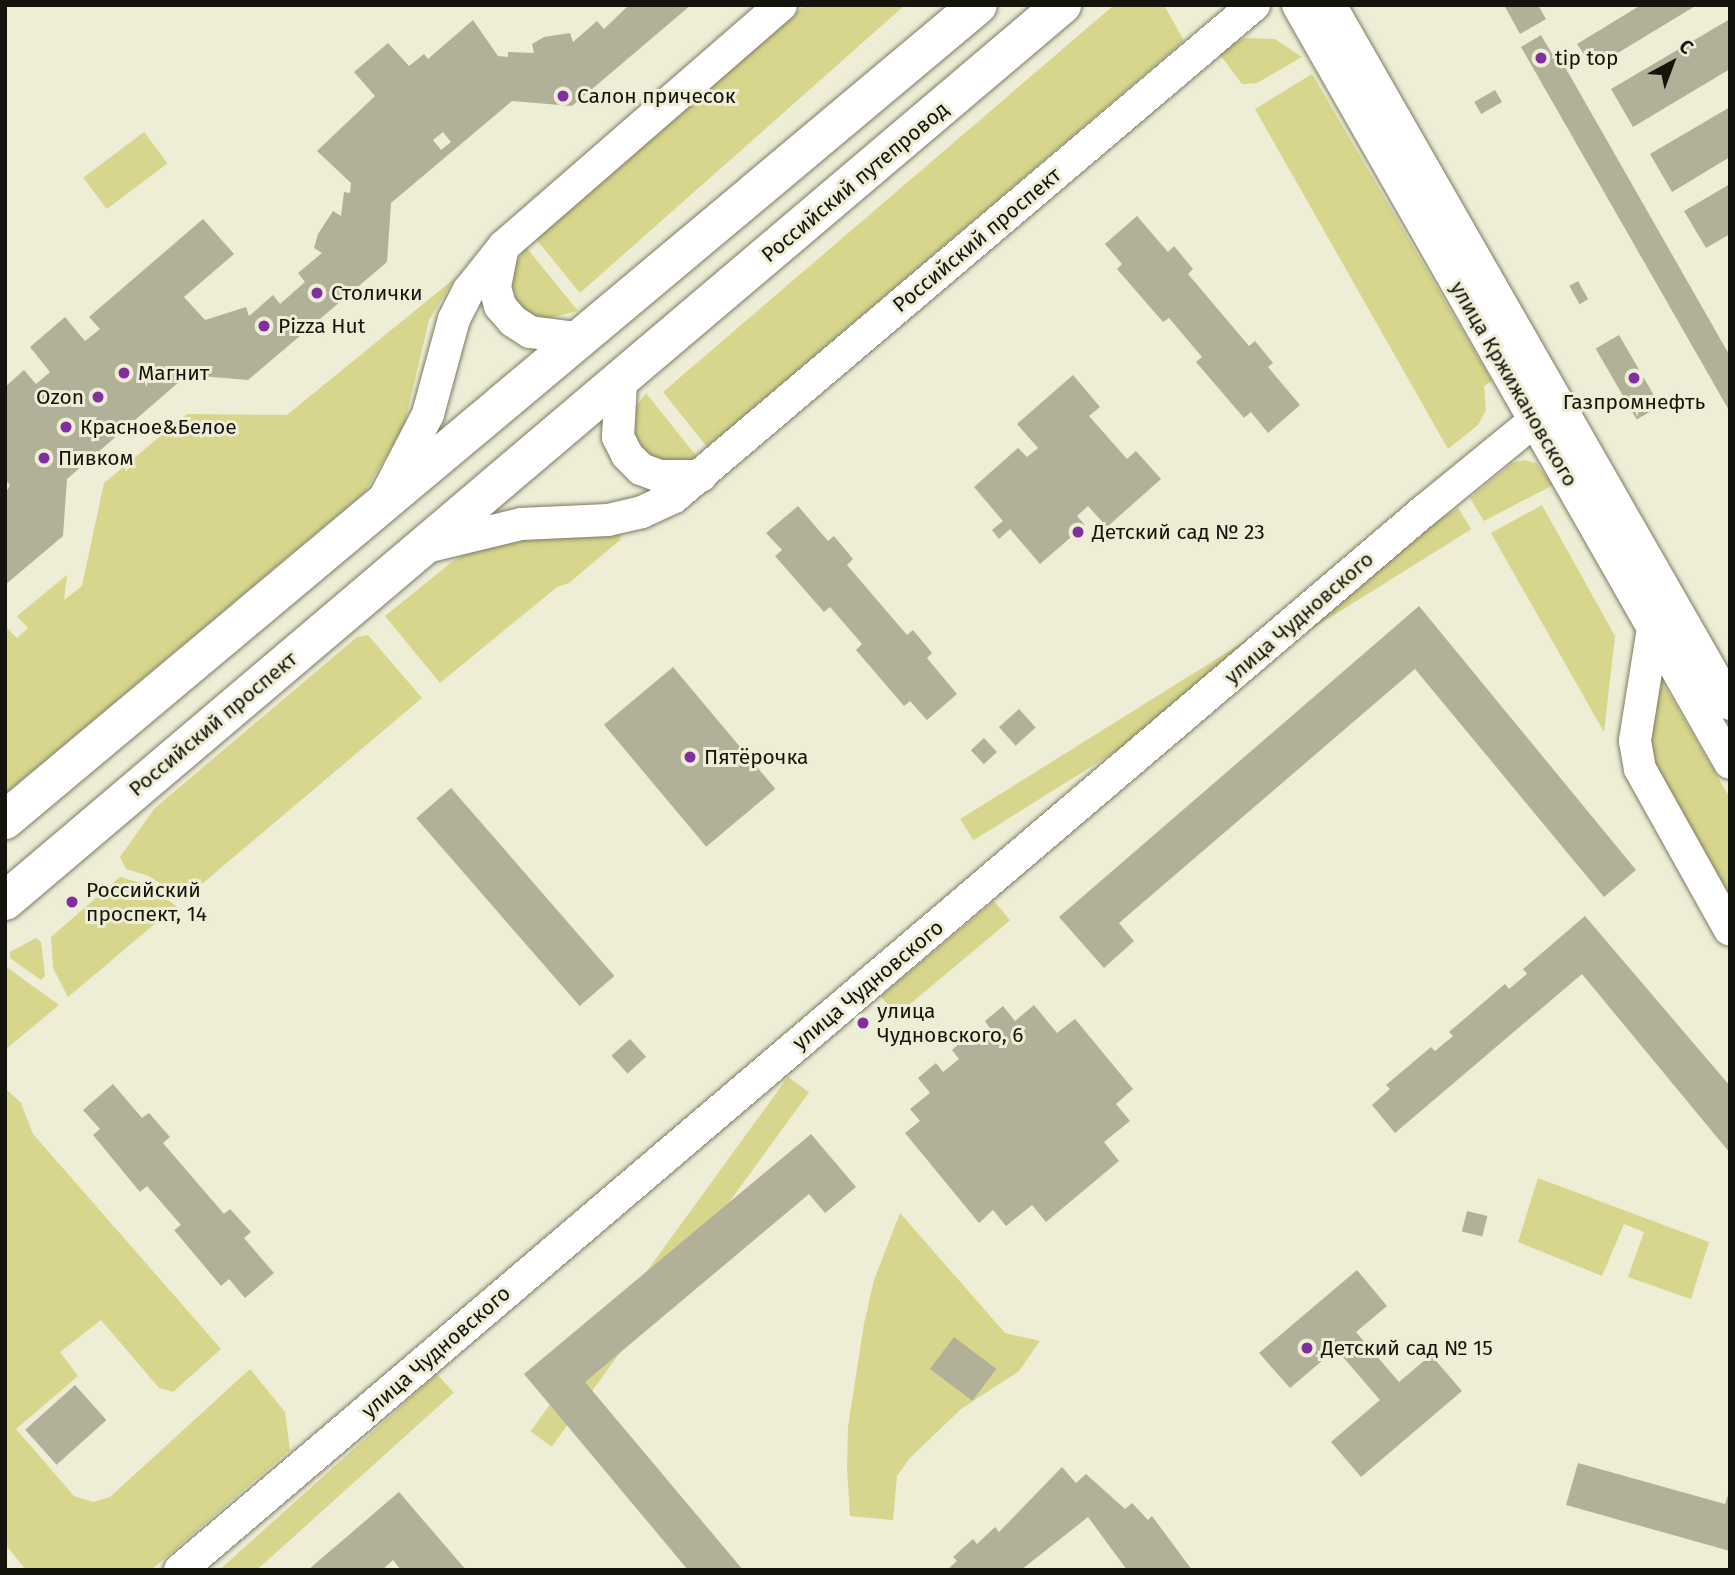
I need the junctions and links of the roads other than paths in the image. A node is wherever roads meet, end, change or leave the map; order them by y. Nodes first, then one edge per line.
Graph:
1 (781, 5) edge
2 (978, 5) edge
3 (1062, 5) edge
4 (1254, 5) edge
5 (1298, 5) edge
6 (1330, 5) edge
7 (1385, 129) junction
8 (504, 246) junction
9 (597, 327) junction
10 (634, 370) junction
11 (1547, 413) junction
12 (701, 475) junction
13 (382, 502) junction
14 (422, 548) junction
15 (1653, 628) junction
16 (1730, 704) edge
17 (1728, 757) edge
18 (5, 820) edge
19 (5, 901) edge
20 (1730, 930) edge
21 (180, 1570) edge

1 - 8 street
2 - 9 main road
3 - 10 main road, Российский путепровод
4 - 12 street, Российский проспект
5 - 7 street, улица Кржижановского
6 - 7 street, улица Кржижановского
7 - 11 street, улица Кржижановского
8 - 9 street
8 - 13 street
9 - 13 main road
10 - 12 street
10 - 14 main road, Российский проспект
11 - 15 street, улица Кржижановского
11 - 16 street, улица Кржижановского
11 - 21 street, улица Чудновского
12 - 14 street, Российский проспект
13 - 18 main road
14 - 19 main road, Российский проспект
15 - 17 street, улица Кржижановского
15 - 20 street

